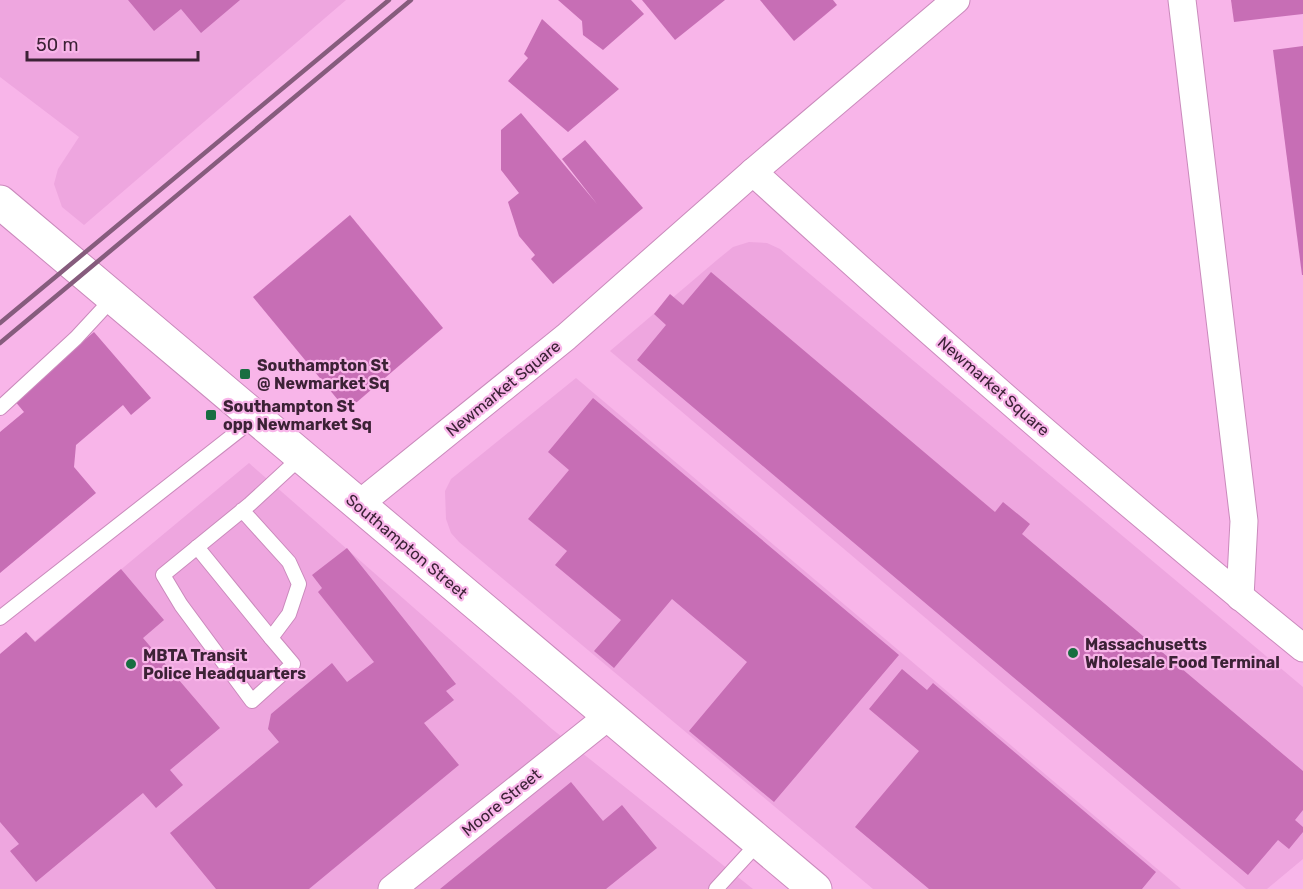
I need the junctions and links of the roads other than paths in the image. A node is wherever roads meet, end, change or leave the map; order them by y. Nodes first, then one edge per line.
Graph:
1 (956, 0) edge
2 (1182, 0) edge
3 (753, 172) junction
4 (0, 202) edge
5 (113, 298) junction
6 (0, 408) edge
7 (255, 418) junction
8 (301, 457) junction
9 (358, 505) junction
10 (242, 510) junction
11 (197, 547) junction
12 (1240, 597) junction
13 (0, 618) edge
14 (272, 638) junction
15 (1303, 648) edge
16 (610, 715) junction
17 (759, 842) junction
18 (392, 889) edge
19 (716, 889) edge
20 (815, 889) edge

1 - 3 street, Newmarket Square
2 - 12 street
3 - 9 street, Newmarket Square
3 - 12 street, Newmarket Square
4 - 5 main road, Southampton Street
5 - 6 lane
5 - 7 main road, Southampton Street
7 - 8 main road, Southampton Street
7 - 13 lane
8 - 9 main road, Southampton Street
8 - 10 lane
9 - 16 main road, Southampton Street
10 - 11 lane
10 - 14 lane
11 - 14 lane
11 - 14 lane
12 - 15 street, Newmarket Square
16 - 17 main road, Southampton Street
16 - 18 street, Moore Street
17 - 19 lane
17 - 20 main road, Southampton Street

